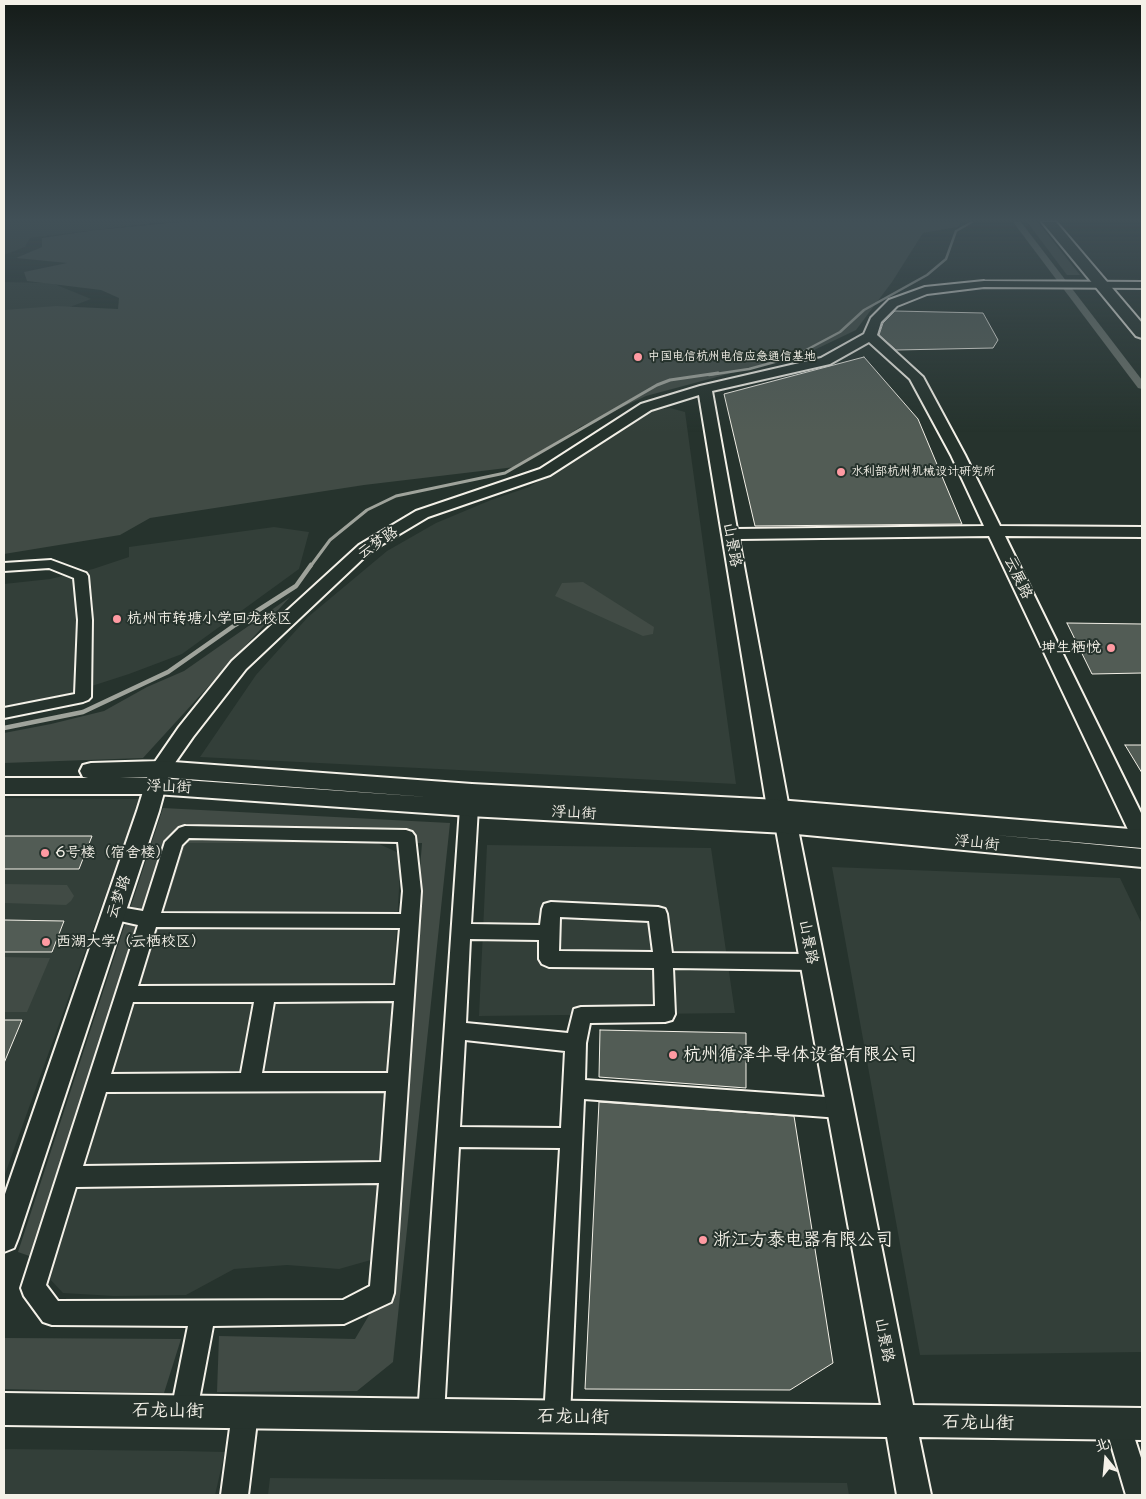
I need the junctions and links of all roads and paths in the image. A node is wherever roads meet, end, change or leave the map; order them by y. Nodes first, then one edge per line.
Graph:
1 (922, 292) edge
2 (1108, 292) edge
3 (1126, 292) edge
4 (1142, 311) edge
5 (1142, 333) edge
6 (870, 336) junction
7 (705, 389) junction
8 (995, 531) junction
9 (1142, 532) edge
10 (730, 534) junction
11 (4, 567) edge
12 (4, 712) edge
13 (4, 772) edge
14 (158, 777) junction
15 (4, 786) edge
16 (470, 800) junction
17 (782, 816) junction
18 (1142, 838) edge
19 (1142, 858) edge
20 (114, 913) junction
21 (150, 920) junction
22 (410, 921) junction
23 (461, 931) junction
24 (549, 933) junction
25 (663, 960) junction
26 (812, 962) junction
27 (266, 993) junction
28 (404, 993) junction
29 (126, 994) junction
30 (455, 1030) junction
31 (576, 1043) junction
32 (250, 1082) junction
33 (398, 1082) junction
34 (98, 1083) junction
35 (574, 1089) junction
36 (840, 1108) junction
37 (448, 1138) junction
38 (571, 1138) junction
39 (391, 1172) junction
40 (68, 1177) junction
41 (4, 1238) edge
42 (204, 1314) junction
43 (4, 1409) edge
44 (184, 1411) junction
45 (245, 1412) junction
46 (432, 1415) junction
47 (557, 1417) junction
48 (900, 1422) junction
49 (1130, 1424) edge
50 (234, 1495) edge
51 (914, 1495) edge
52 (1140, 1495) edge

1 - 6 street
2 - 5 highway
3 - 4 highway
6 - 7 street, 云梦路
6 - 8 street, 云展路
7 - 10 street, 山景路
7 - 14 street, 云梦路
8 - 9 street
8 - 10 street
8 - 18 street, 云展路
10 - 17 street, 山景路
11 - 12 street
13 - 14 main road, 浮山街
14 - 15 main road, 浮山街
14 - 16 main road, 浮山街
14 - 20 street, 云梦路
16 - 17 main road, 浮山街
16 - 23 street
17 - 18 main road, 浮山街
17 - 19 main road, 浮山街
17 - 26 street, 山景路
20 - 21 street
20 - 41 street, 云梦路
21 - 22 street
21 - 22 street
21 - 29 street
22 - 28 street
23 - 24 street
23 - 30 street
24 - 25 street
24 - 25 street
25 - 26 street
25 - 31 street
26 - 36 street, 山景路
27 - 28 street
27 - 29 street
27 - 32 street
28 - 33 street
29 - 34 street
30 - 31 street
30 - 37 street
31 - 35 street
32 - 33 street
32 - 34 street
33 - 39 street
34 - 40 street
35 - 36 street
35 - 38 street
36 - 48 street, 山景路
37 - 38 street
37 - 46 street
38 - 47 street
39 - 40 street
39 - 42 street
40 - 42 street
42 - 44 street
43 - 44 street, 石龙山街
44 - 45 street, 石龙山街
45 - 46 street, 石龙山街
45 - 50 street
46 - 47 street, 石龙山街
47 - 48 street, 石龙山街
48 - 49 street, 石龙山街
48 - 51 street, 山景路
49 - 52 street

